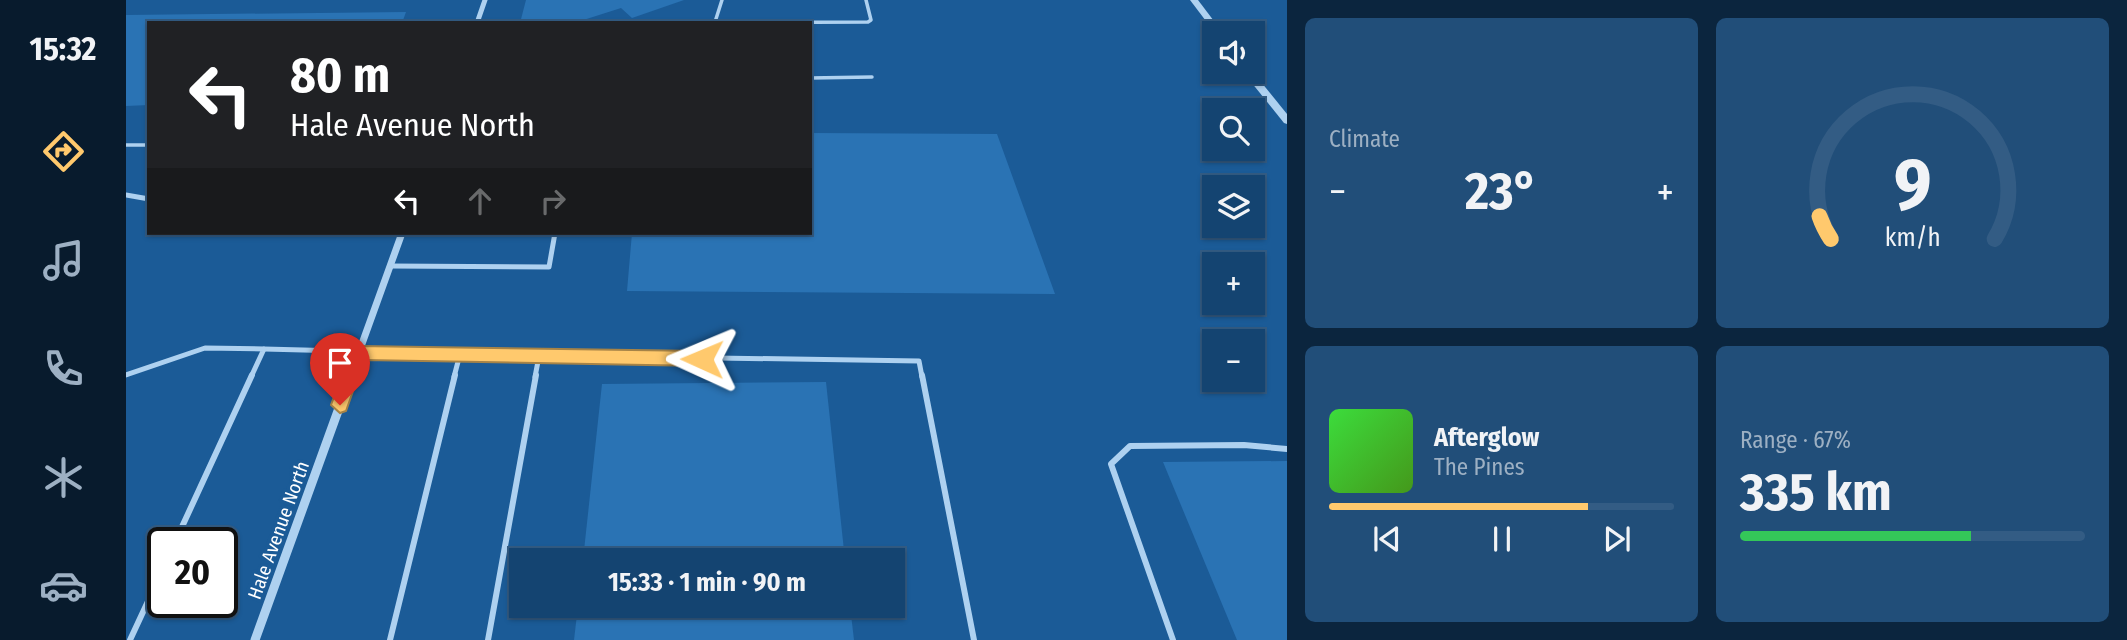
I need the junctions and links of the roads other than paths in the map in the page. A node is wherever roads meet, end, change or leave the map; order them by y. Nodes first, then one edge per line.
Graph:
1 (485, 0) edge
2 (722, 0) edge
3 (866, 0) edge
4 (1194, 0) edge
5 (478, 21) edge
6 (715, 21) edge
7 (1210, 21) edge
8 (812, 22) edge
9 (872, 77) dead end
10 (812, 78) edge
11 (1258, 84) edge
12 (1287, 121) edge
13 (126, 145) edge
14 (147, 145) edge
15 (126, 195) edge
16 (147, 199) edge
17 (401, 235) edge
18 (555, 235) edge
19 (390, 266) junction
20 (264, 349) junction
21 (358, 353) junction
22 (460, 354) junction
23 (539, 356) junction
24 (126, 374) edge
25 (1287, 449) edge
26 (182, 527) edge
27 (147, 603) edge
28 (130, 640) edge
29 (255, 640) edge
30 (390, 640) edge
31 (488, 640) edge
32 (974, 640) edge
33 (1173, 640) edge

1 - 5 street
2 - 6 lane
3 - 8 lane
4 - 7 street
9 - 10 lane
11 - 12 street
13 - 14 lane
15 - 16 lane
17 - 19 street, Hale Avenue North
18 - 19 lane
19 - 21 street, Hale Avenue North
20 - 21 lane
20 - 24 lane
20 - 26 lane
21 - 22 lane
21 - 29 street, Hale Avenue North
22 - 23 lane
22 - 30 lane
23 - 31 lane
23 - 32 lane
25 - 33 lane
27 - 28 lane

